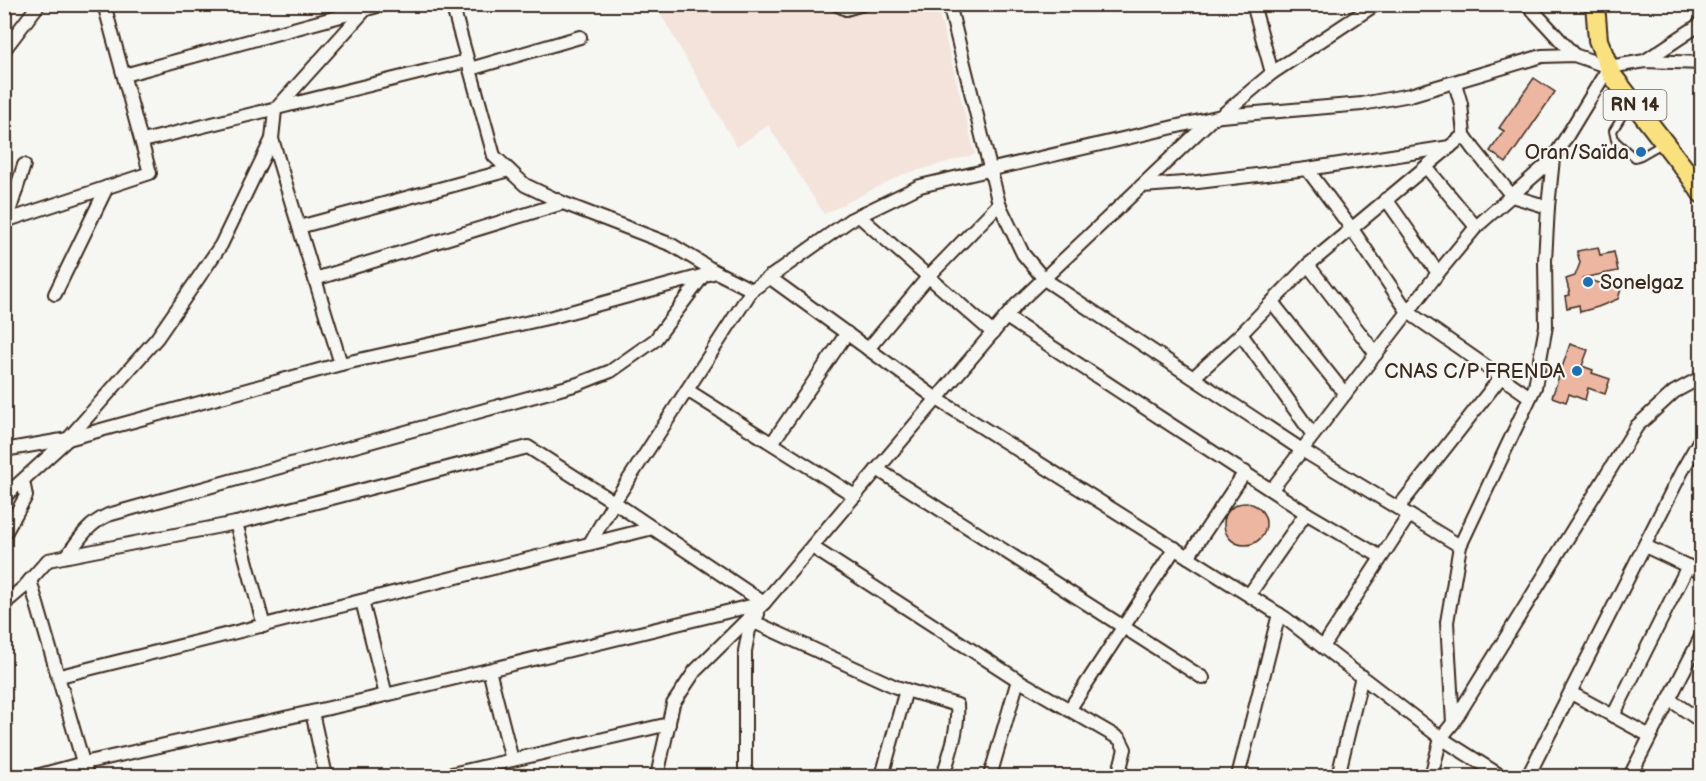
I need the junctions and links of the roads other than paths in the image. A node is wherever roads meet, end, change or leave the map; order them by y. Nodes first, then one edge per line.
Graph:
1 (39, 4) edge
2 (104, 4) edge
3 (385, 4) edge
4 (452, 4) edge
5 (836, 4) edge
6 (863, 4) edge
7 (949, 4) edge
8 (1376, 4) edge
9 (1527, 4) edge
10 (1595, 4) edge
11 (1256, 6) edge
12 (365, 10) junction
13 (1701, 23) edge
14 (580, 37) dead end
15 (4, 50) edge
16 (1574, 55) junction
17 (1645, 61) junction
18 (1701, 63) edge
19 (469, 65) junction
20 (1609, 67) junction
21 (1272, 74) junction
22 (124, 75) junction
23 (1455, 83) junction
24 (1632, 101) junction
25 (274, 110) junction
26 (1217, 117) junction
27 (1464, 135) junction
28 (272, 139) junction
29 (143, 141) junction
30 (1665, 142) junction
31 (1450, 147) junction
32 (1554, 159) junction
33 (24, 165) dead end
34 (1426, 167) junction
35 (990, 169) junction
36 (1307, 169) junction
37 (509, 170) junction
38 (1142, 186) junction
39 (107, 187) junction
40 (1701, 194) edge
41 (1512, 196) junction
42 (1386, 199) junction
43 (563, 203) junction
44 (999, 204) junction
45 (1548, 207) junction
46 (859, 216) junction
47 (6, 224) edge
48 (299, 227) junction
49 (1476, 227) junction
50 (1352, 229) junction
51 (1308, 265) junction
52 (716, 272) junction
53 (1438, 273) junction
54 (704, 276) junction
55 (770, 277) junction
56 (928, 277) junction
57 (315, 279) junction
58 (1044, 279) junction
59 (752, 290) junction
60 (55, 294) dead end
61 (1272, 302) junction
62 (1408, 312) junction
63 (1006, 317) junction
64 (847, 333) junction
65 (993, 333) junction
66 (1241, 334) junction
67 (868, 349) junction
68 (1376, 354) junction
69 (341, 364) junction
70 (1194, 376) junction
71 (1501, 377) junction
72 (1701, 377) edge
73 (687, 390) junction
74 (1344, 394) junction
75 (1530, 397) junction
76 (937, 399) junction
77 (1313, 435) junction
78 (68, 439) junction
79 (1700, 442) edge
80 (772, 443) junction
81 (4, 450) edge
82 (1302, 450) junction
83 (878, 469) junction
84 (1245, 472) junction
85 (23, 480) junction
86 (1272, 489) junction
87 (855, 496) junction
88 (4, 497) edge
89 (614, 502) junction
90 (1404, 512) junction
91 (1306, 513) junction
92 (236, 523) junction
93 (653, 528) junction
94 (4, 535) edge
95 (590, 543) junction
96 (1460, 546) junction
97 (1645, 546) junction
98 (812, 547) junction
99 (1175, 548) junction
100 (67, 556) junction
101 (1188, 557) junction
102 (1381, 557) junction
103 (1688, 566) junction
104 (1701, 573) edge
105 (30, 580) junction
106 (1249, 595) junction
107 (362, 601) junction
108 (764, 603) junction
109 (4, 604) edge
110 (1279, 614) junction
111 (754, 622) junction
112 (264, 626) junction
113 (1122, 626) junction
114 (1701, 635) edge
115 (1323, 646) junction
116 (489, 670) junction
117 (60, 676) junction
118 (1362, 676) junction
119 (1203, 678) dead end
120 (1018, 680) junction
121 (906, 690) junction
122 (1571, 693) junction
123 (386, 695) junction
124 (1669, 699) junction
125 (1069, 710) junction
126 (312, 712) junction
127 (1613, 716) junction
128 (1701, 722) edge
129 (669, 723) junction
130 (1453, 723) junction
131 (1650, 736) junction
132 (1441, 738) junction
133 (512, 760) junction
134 (84, 763) junction
135 (746, 776) edge
136 (36, 777) edge
137 (87, 777) edge
138 (326, 777) edge
139 (444, 777) edge
140 (657, 777) edge
141 (882, 777) edge
142 (943, 777) edge
143 (990, 777) edge
144 (1118, 777) edge
145 (1238, 777) edge
146 (1338, 777) edge
147 (1431, 777) edge
148 (1501, 777) edge
149 (1528, 777) edge
150 (1630, 777) edge

1 - 15 street
2 - 22 street
3 - 12 street
4 - 19 street
5 - 6 street
7 - 35 street
8 - 21 street
9 - 16 street
10 - 20 main road, RN 14
11 - 21 street
12 - 22 street
12 - 25 street
13 - 17 street
14 - 19 street
16 - 20 street
16 - 23 street
17 - 18 street
17 - 20 street
19 - 25 street
19 - 37 street
20 - 24 main road, RN 14
20 - 32 street
21 - 26 street
22 - 29 street
23 - 26 street
23 - 27 street
24 - 30 main road, RN 14
24 - 30 lane
25 - 28 street
25 - 29 street
26 - 35 street
26 - 38 street
27 - 31 street
27 - 41 street
28 - 48 street
28 - 78 street
29 - 39 street
30 - 40 main road, RN 14
31 - 34 street
31 - 36 street
32 - 41 street
32 - 45 street
33 - 47 street
34 - 42 street
34 - 49 street
35 - 44 street
35 - 46 street
36 - 38 street
36 - 50 street
37 - 43 street
37 - 48 street
38 - 58 street
39 - 47 street
39 - 60 street
41 - 45 street
41 - 49 street
42 - 50 street
42 - 53 street
43 - 52 street
43 - 57 street
44 - 56 street
44 - 58 street
45 - 75 street
46 - 55 street
46 - 56 street
48 - 57 street
49 - 53 street
50 - 51 street
50 - 62 street
51 - 61 street
51 - 68 street
52 - 54 street
52 - 59 street
53 - 62 street
54 - 69 street
54 - 100 street
55 - 59 street
55 - 64 street
56 - 65 street
56 - 67 street
57 - 69 street
58 - 63 street
58 - 70 street
59 - 73 street
61 - 66 street
61 - 74 street
62 - 68 street
62 - 71 street
63 - 65 street
63 - 84 street
64 - 67 street
64 - 80 street
65 - 76 street
66 - 70 street
66 - 77 street
67 - 76 street
68 - 74 street
69 - 78 street
70 - 82 street
71 - 75 street
71 - 90 street
72 - 130 street
73 - 80 street
73 - 89 street
74 - 77 street
75 - 96 street
76 - 83 street
76 - 99 street
77 - 82 street
78 - 81 street
78 - 85 street
79 - 97 street
80 - 87 street
82 - 86 street
82 - 90 street
83 - 87 street
83 - 113 street
84 - 86 street
84 - 101 street
85 - 88 street
85 - 94 street
86 - 91 street
87 - 98 street
89 - 92 street
89 - 93 street
89 - 95 street
90 - 96 street
90 - 102 street
91 - 102 street
91 - 106 street
92 - 100 street
92 - 112 street
93 - 95 street
93 - 108 street
95 - 107 street
96 - 130 street
97 - 103 street
97 - 122 street
98 - 108 street
98 - 120 street
99 - 101 street
99 - 113 street
100 - 105 street
101 - 106 street
102 - 115 street
103 - 104 street
103 - 127 street
105 - 109 street
105 - 117 street
106 - 110 street
107 - 112 street
107 - 123 street
108 - 111 street
108 - 116 street
108 - 129 street
110 - 115 street
110 - 145 street
111 - 121 street
111 - 135 street
112 - 117 street
113 - 119 street
113 - 125 street
114 - 124 street
115 - 118 street
116 - 123 street
116 - 133 street
117 - 134 street
118 - 132 street
118 - 146 street
120 - 125 street
120 - 143 street
121 - 141 street
121 - 142 street
122 - 127 street
122 - 149 street
123 - 126 street
124 - 128 street
124 - 131 street
125 - 144 street
126 - 134 street
126 - 138 street
127 - 131 street
129 - 133 street
129 - 140 street
130 - 132 street
131 - 150 street
132 - 147 street
132 - 148 street
133 - 139 street
134 - 136 street
134 - 137 street

